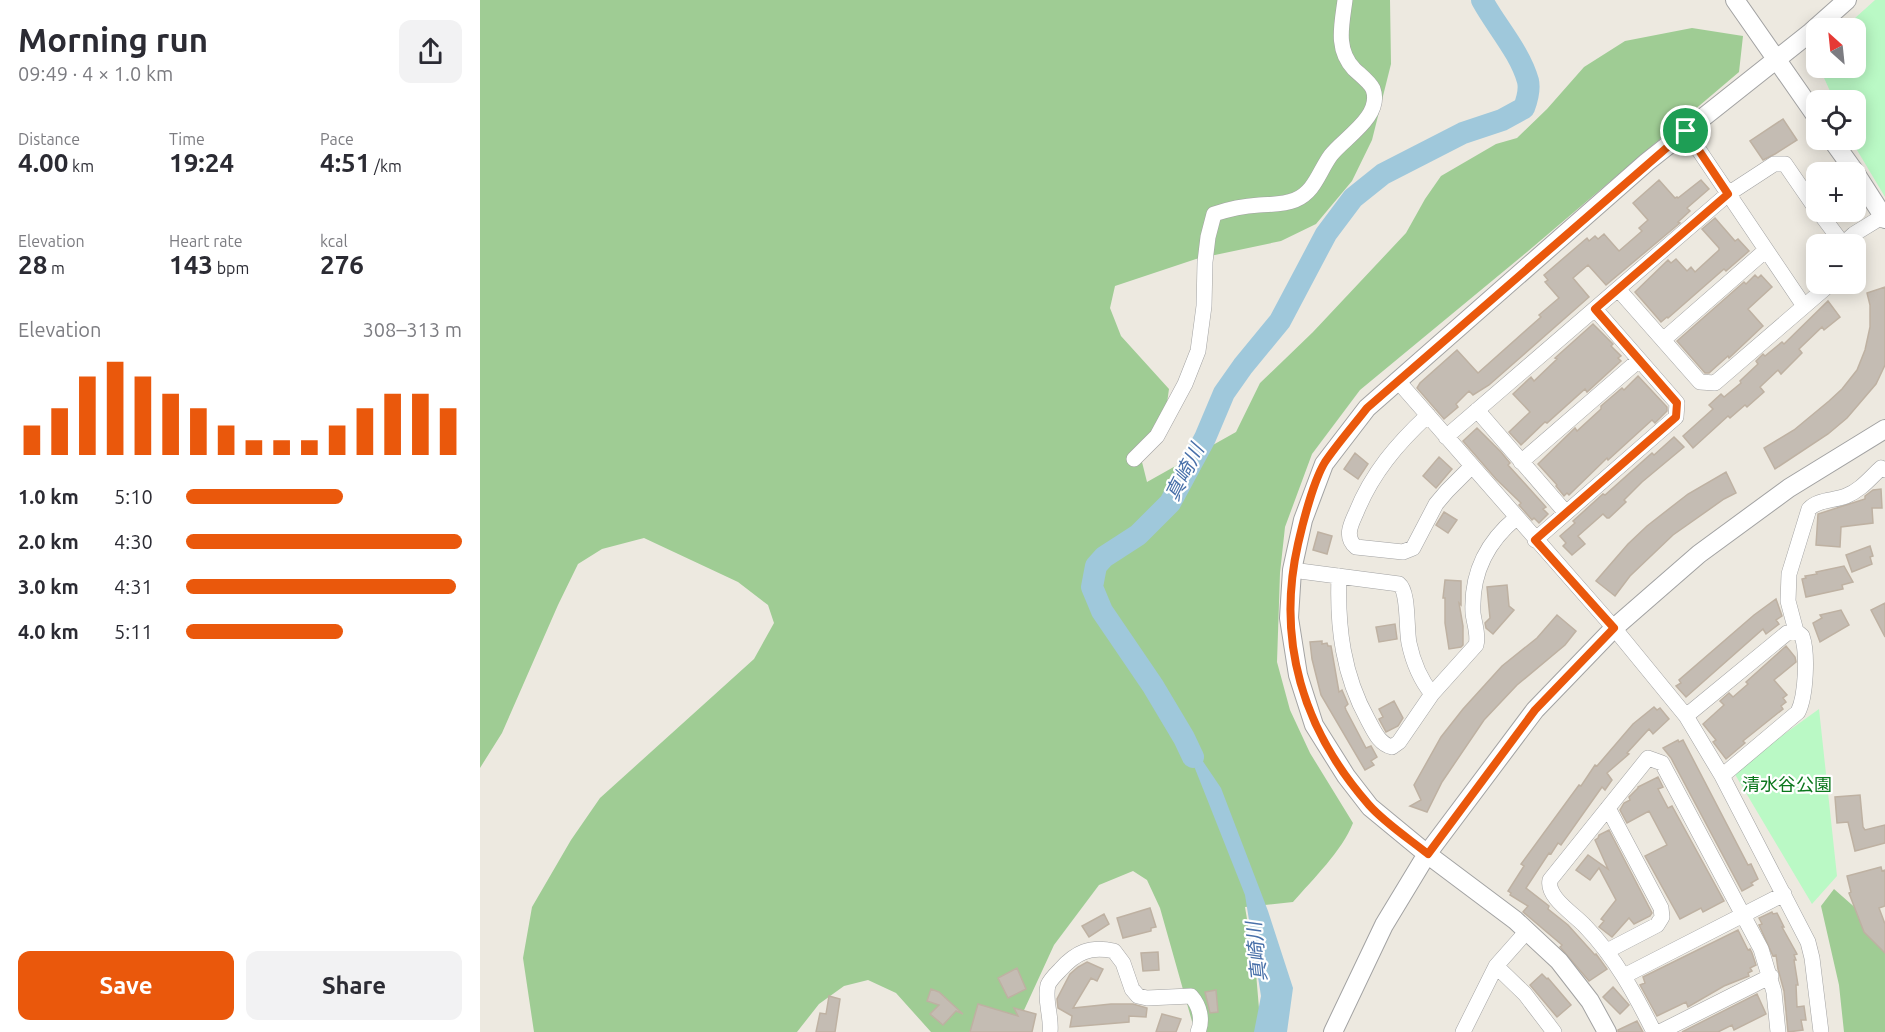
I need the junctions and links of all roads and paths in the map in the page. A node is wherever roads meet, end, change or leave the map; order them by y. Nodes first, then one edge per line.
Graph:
1 (1345, 0) edge
2 (1735, 0) edge
3 (1848, 0) edge
4 (1777, 59) junction
5 (1806, 101) edge
6 (1686, 131) junction
7 (1866, 189) edge
8 (1806, 193) edge
9 (1728, 194) junction
10 (1885, 217) edge
11 (1854, 234) edge
12 (1766, 250) junction
13 (1618, 289) junction
14 (1818, 294) edge
15 (1804, 306) junction
16 (1595, 309) junction
17 (1663, 340) junction
18 (1639, 360) junction
19 (1397, 380) junction
20 (1478, 410) junction
21 (1428, 415) junction
22 (1885, 429) edge
23 (1446, 437) junction
24 (1134, 459) dead end
25 (1521, 462) junction
26 (1472, 466) junction
27 (1885, 470) edge
28 (1566, 513) junction
29 (1516, 518) junction
30 (1535, 540) junction
31 (1292, 570) junction
32 (1339, 576) junction
33 (1614, 628) junction
34 (1796, 631) junction
35 (1432, 694) junction
36 (1686, 716) junction
37 (1722, 776) junction
38 (1608, 808) junction
39 (1428, 854) junction
40 (1784, 894) junction
41 (1743, 915) junction
42 (1527, 931) junction
43 (1607, 951) junction
44 (1496, 966) junction
45 (1624, 976) junction
46 (1771, 976) junction
47 (1547, 1028) edge
48 (1050, 1032) edge
49 (1198, 1032) edge
50 (1333, 1032) edge
51 (1463, 1032) edge
52 (1607, 1032) edge
53 (1654, 1032) edge
54 (1660, 1032) edge
55 (1778, 1032) edge
56 (1821, 1032) edge

1 - 24 street
2 - 4 street
3 - 4 street
4 - 5 street
4 - 6 street
6 - 9 street
6 - 19 street
7 - 10 street
8 - 9 street
9 - 12 street
9 - 13 street
10 - 11 street
12 - 15 street
12 - 17 street
13 - 16 street
13 - 17 street
14 - 15 street
15 - 17 street
16 - 18 street
16 - 20 street
18 - 25 street
18 - 28 street
19 - 21 street
19 - 31 street
20 - 23 street
20 - 25 street
21 - 23 street
21 - 26 street
22 - 33 street
23 - 26 street
25 - 28 street
26 - 29 street
27 - 34 street
28 - 30 street
29 - 30 street
29 - 35 street
30 - 33 street
31 - 32 street
31 - 39 street
32 - 35 street
32 - 35 street
33 - 36 street
33 - 39 street
34 - 36 street
34 - 37 street
36 - 37 street
37 - 40 street
38 - 41 street
38 - 43 street
38 - 43 street
39 - 42 street
39 - 50 street
40 - 41 street
40 - 56 street
41 - 45 street
41 - 46 street
42 - 44 street
42 - 52 street
43 - 45 street
44 - 47 street
44 - 51 street
45 - 53 street
46 - 54 street
46 - 55 street
48 - 49 street

